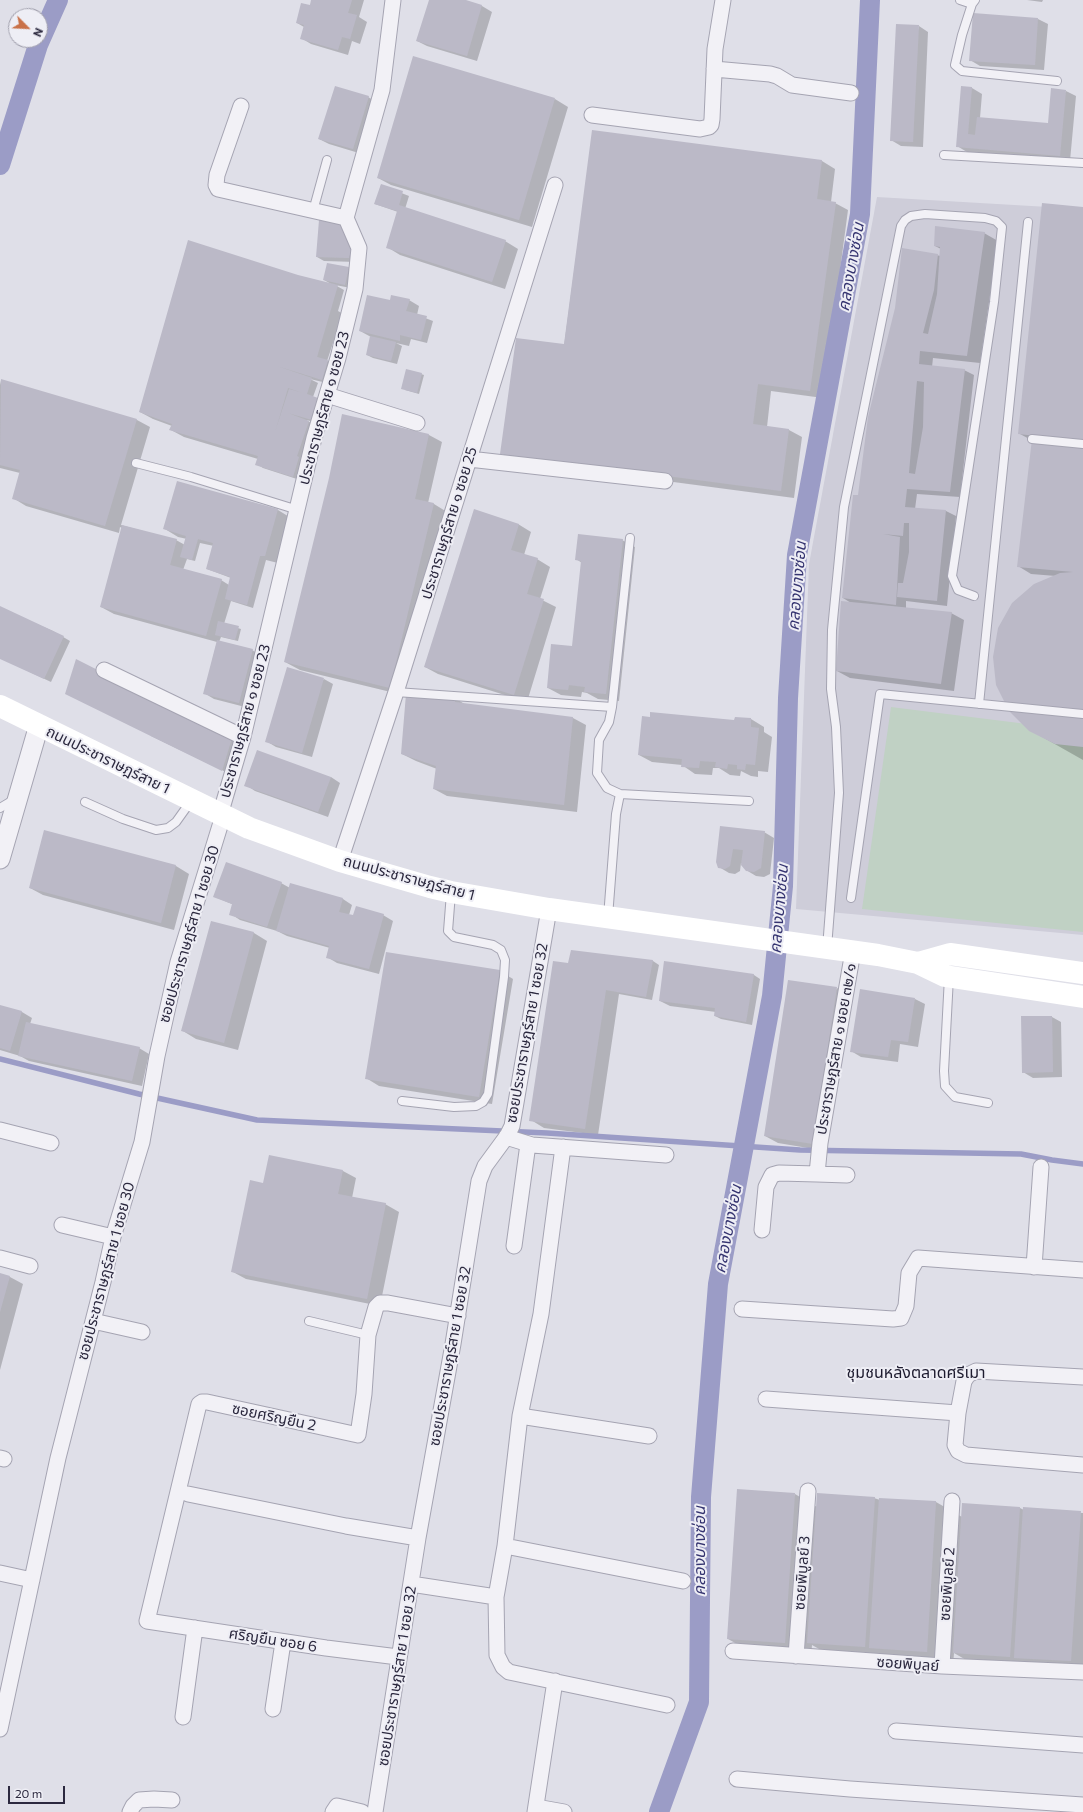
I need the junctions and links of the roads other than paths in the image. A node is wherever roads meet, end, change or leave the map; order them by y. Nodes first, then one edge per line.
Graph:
1 (393, 0) edge
2 (723, 0) edge
3 (960, 0) edge
4 (973, 2) edge
5 (714, 69) junction
6 (1057, 81) dead end
7 (851, 93) dead end
8 (241, 106) dead end
9 (592, 115) dead end
10 (944, 155) dead end
11 (327, 160) dead end
12 (1083, 163) edge
13 (555, 185) dead end
14 (313, 211) junction
15 (346, 218) junction
16 (1028, 222) dead end
17 (327, 395) junction
18 (417, 422) dead end
19 (1032, 439) dead end
20 (1083, 444) edge
21 (469, 459) junction
22 (136, 463) dead end
23 (666, 481) dead end
24 (298, 510) junction
25 (630, 538) dead end
26 (974, 596) dead end
27 (104, 670) dead end
28 (396, 692) junction
29 (979, 704) junction
30 (0, 706) edge
31 (612, 707) junction
32 (1083, 714) edge
33 (38, 725) junction
34 (243, 737) junction
35 (620, 794) junction
36 (18, 797) junction
37 (191, 801) junction
38 (749, 801) dead end
39 (85, 802) dead end
40 (0, 808) edge
41 (221, 815) junction
42 (0, 859) edge
43 (340, 860) junction
44 (451, 892) junction
45 (851, 898) dead end
46 (549, 909) junction
47 (608, 918) junction
48 (827, 948) junction
49 (853, 951) junction
50 (918, 963) junction
51 (1083, 973) edge
52 (949, 976) junction
53 (1083, 997) edge
54 (402, 1101) dead end
55 (988, 1103) dead end
56 (0, 1130) edge
57 (509, 1133) junction
58 (51, 1143) dead end
59 (528, 1144) junction
60 (563, 1147) junction
61 (666, 1155) dead end
62 (818, 1160) junction
63 (1041, 1167) dead end
64 (848, 1175) dead end
65 (62, 1225) dead end
66 (762, 1230) dead end
67 (113, 1238) junction
68 (514, 1246) dead end
69 (0, 1258) edge
70 (30, 1266) dead end
71 (1034, 1266) junction
72 (1083, 1270) edge
73 (742, 1309) dead end
74 (458, 1316) junction
75 (93, 1321) junction
76 (310, 1321) dead end
77 (142, 1332) dead end
78 (368, 1335) junction
79 (1083, 1377) edge
80 (766, 1399) dead end
81 (958, 1413) junction
82 (520, 1416) junction
83 (649, 1436) dead end
84 (1083, 1465) edge
85 (808, 1491) dead end
86 (188, 1494) dead end
87 (952, 1501) dead end
88 (418, 1538) junction
89 (505, 1546) junction
90 (0, 1573) edge
91 (32, 1580) junction
92 (683, 1581) dead end
93 (411, 1584) junction
94 (496, 1597) junction
95 (147, 1621) joint
96 (196, 1628) junction
97 (283, 1642) junction
98 (733, 1651) dead end
99 (796, 1656) junction
100 (398, 1657) junction
101 (942, 1666) junction
102 (1083, 1672) edge
103 (555, 1681) junction
104 (667, 1705) dead end
105 (273, 1708) dead end
106 (183, 1717) dead end
107 (0, 1729) edge
108 (896, 1731) dead end
109 (1083, 1745) edge
110 (737, 1779) dead end
111 (172, 1800) dead end
112 (1083, 1805) edge
113 (536, 1810) edge
114 (130, 1812) edge
115 (333, 1812) edge
116 (362, 1812) edge
117 (375, 1812) edge
118 (564, 1812) edge

1 - 15 street
2 - 5 street
3 - 4 lane
4 - 6 lane
5 - 7 street
5 - 9 street
8 - 14 street
10 - 12 lane
11 - 14 lane
13 - 21 street, ประชาราษฎร์สาย ๑ ซอย 25
14 - 15 street
15 - 17 street, ประชาราษฎร์สาย ๑ ซอย 23
16 - 29 lane
17 - 18 street
17 - 24 street, ประชาราษฎร์สาย ๑ ซอย 23
19 - 20 lane
21 - 23 street
21 - 28 street, ประชาราษฎร์สาย ๑ ซอย 25
22 - 24 lane
24 - 34 street, ประชาราษฎร์สาย ๑ ซอย 23
25 - 31 lane
26 - 48 lane
27 - 34 street
28 - 31 lane
28 - 43 street, ประชาราษฎร์สาย ๑ ซอย 25
29 - 32 lane
29 - 45 lane
30 - 33 main road, ถนนประชาราษฎร์สาย 1
31 - 35 lane
33 - 36 street
33 - 37 main road, ถนนประชาราษฎร์สาย 1
34 - 41 street, ประชาราษฎร์สาย ๑ ซอย 23
35 - 38 lane
35 - 47 lane
36 - 40 lane
36 - 42 street
37 - 39 lane
37 - 41 main road, ถนนประชาราษฎร์สาย 1
41 - 43 main road, ถนนประชาราษฎร์สาย 1
41 - 67 street, ซอยประชาราษฎร์สาย 1 ซอย 30
43 - 44 main road, ถนนประชาราษฎร์สาย 1
44 - 46 main road, ถนนประชาราษฎร์สาย 1
44 - 54 lane
46 - 47 main road, ถนนประชาราษฎร์สาย 1
46 - 57 street, ซอยประชาราษฎร์สาย 1 ซอย 32
47 - 48 main road, ถนนประชาราษฎร์สาย 1
48 - 49 main road, ถนนประชาราษฎร์สาย 1
49 - 50 main road, ถนนประชาราษฎร์สาย 1
49 - 62 street, ประชาราษฎร์สาย ๑ ซอย ๓๒/๑
50 - 51 main road, ถนนประชาราษฎร์สาย 1
50 - 52 main road, ถนนประชาราษฎร์สาย 1
52 - 53 main road, ถนนประชาราษฎร์สาย 1
52 - 55 lane
56 - 58 street
57 - 59 street
57 - 74 street, ซอยประชาราษฎร์สาย 1 ซอย 32
59 - 60 street
59 - 68 street
60 - 61 street
60 - 82 street
62 - 64 street
62 - 66 street
63 - 71 street
65 - 67 street
67 - 75 street, ซอยประชาราษฎร์สาย 1 ซอย 30
69 - 70 street
71 - 72 street
71 - 73 street
74 - 78 street, ซอยศริญยืน 2
74 - 88 street, ซอยประชาราษฎร์สาย 1 ซอย 32
75 - 77 street
75 - 91 street, ซอยประชาราษฎร์สาย 1 ซอย 30
76 - 78 lane
78 - 95 street, ซอยศริญยืน 2
79 - 81 street
80 - 81 street
81 - 84 street
82 - 83 street
82 - 89 street
85 - 99 street, ซอยพิบูลย์ 3
86 - 88 street
87 - 101 street, ซอยพิบูลย์ 2
88 - 93 street, ซอยประชาราษฎร์สาย 1 ซอย 32
89 - 92 street
89 - 94 street
90 - 91 street
91 - 107 street, ซอยประชาราษฎร์สาย 1 ซอย 30
93 - 94 street
93 - 100 street, ซอยประชาราษฎร์สาย 1 ซอย 32
94 - 103 street
95 - 96 street, ศริญยืน ซอย 6
96 - 97 street, ศริญยืน ซอย 6
96 - 106 street
97 - 100 street, ศริญยืน ซอย 6
97 - 105 street
98 - 99 street, ซอยพิบูลย์
99 - 101 street, ซอยพิบูลย์
100 - 117 street, ซอยประชาราษฎร์สาย 1 ซอย 32
101 - 102 street, ซอยพิบูลย์
103 - 104 street
103 - 113 street
108 - 109 street
110 - 112 street
111 - 114 street
113 - 118 street
115 - 116 street

